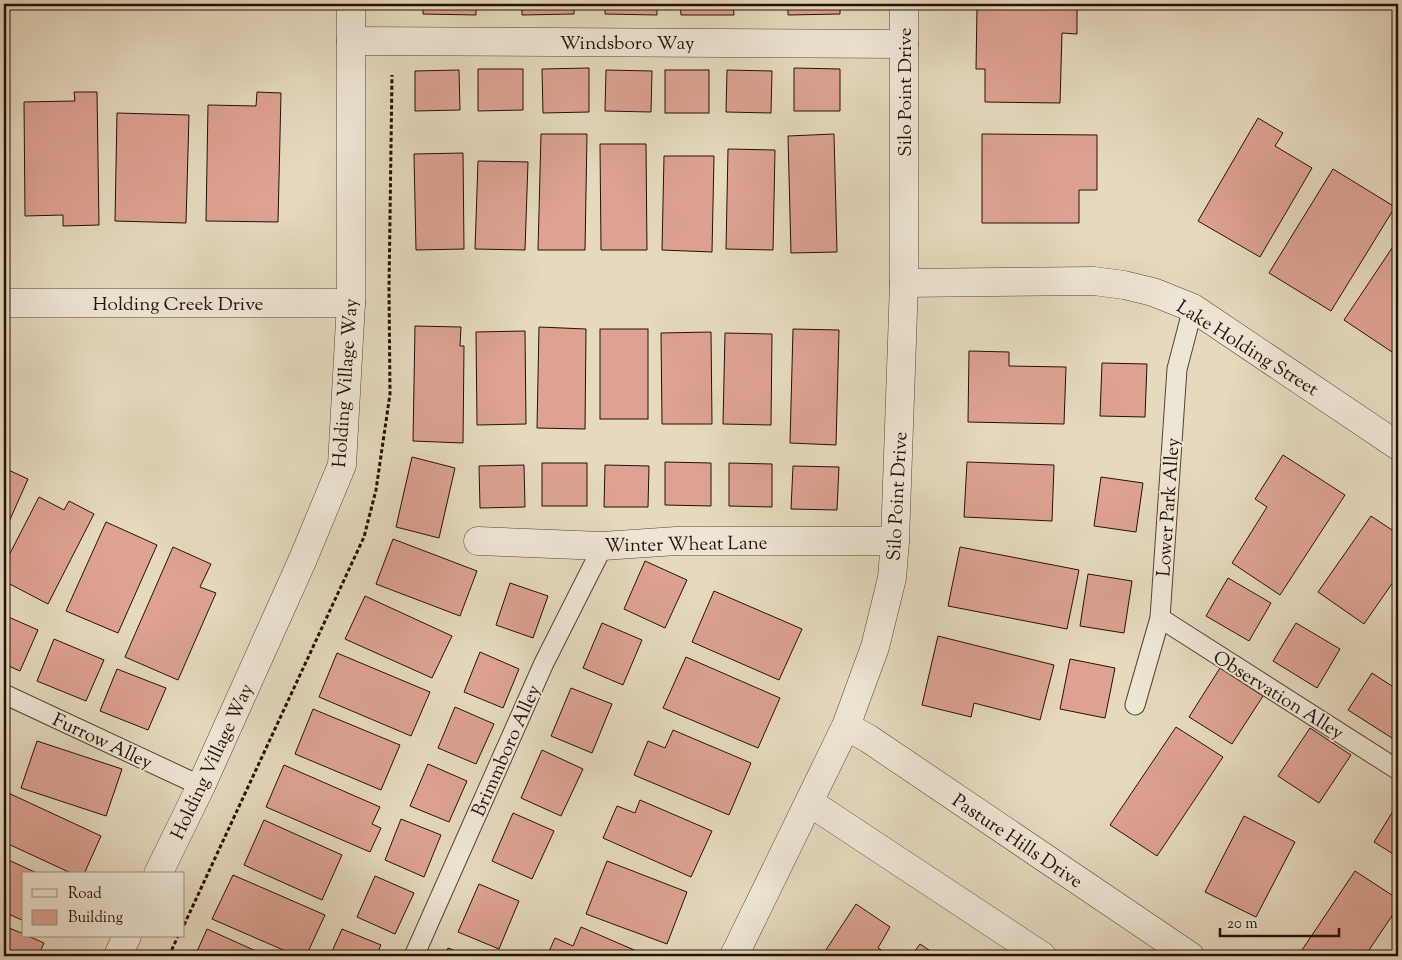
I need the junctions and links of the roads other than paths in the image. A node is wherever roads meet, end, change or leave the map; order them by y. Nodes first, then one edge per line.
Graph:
1 (351, 4) edge
2 (904, 4) edge
3 (351, 41) junction
4 (904, 44) junction
5 (904, 283) junction
6 (4, 303) edge
7 (351, 303) junction
8 (1193, 308) junction
9 (1398, 446) edge
10 (478, 541) dead end
11 (895, 542) junction
12 (603, 546) junction
13 (1160, 618) junction
14 (4, 694) edge
15 (1135, 705) dead end
16 (846, 726) junction
17 (1398, 770) edge
18 (202, 786) junction
19 (809, 802) junction
20 (159, 872) edge
21 (127, 938) edge
22 (118, 956) edge
23 (414, 956) edge
24 (734, 956) edge
25 (1042, 956) edge
26 (1190, 956) edge

1 - 3 street, Holding Village Way
2 - 4 street, Silo Point Drive
3 - 4 street, Windsboro Way
3 - 7 street, Holding Village Way
4 - 5 street, Silo Point Drive
5 - 8 street, Lake Holding Street
5 - 11 street, Silo Point Drive
6 - 7 street, Holding Creek Drive
7 - 18 street, Holding Village Way
8 - 9 street, Lake Holding Street
8 - 13 lane, Lower Park Alley
10 - 12 street, Winter Wheat Lane
11 - 12 street, Winter Wheat Lane
11 - 16 street, Silo Point Drive
12 - 23 lane, Brimmboro Alley
13 - 15 lane, Lower Park Alley
13 - 17 lane, Observation Alley
14 - 18 lane, Furrow Alley
16 - 19 street, Silo Point Drive
16 - 26 street, Pasture Hills Drive
18 - 20 street, Holding Village Way
19 - 24 street, Silo Point Drive
19 - 25 street
21 - 22 street

